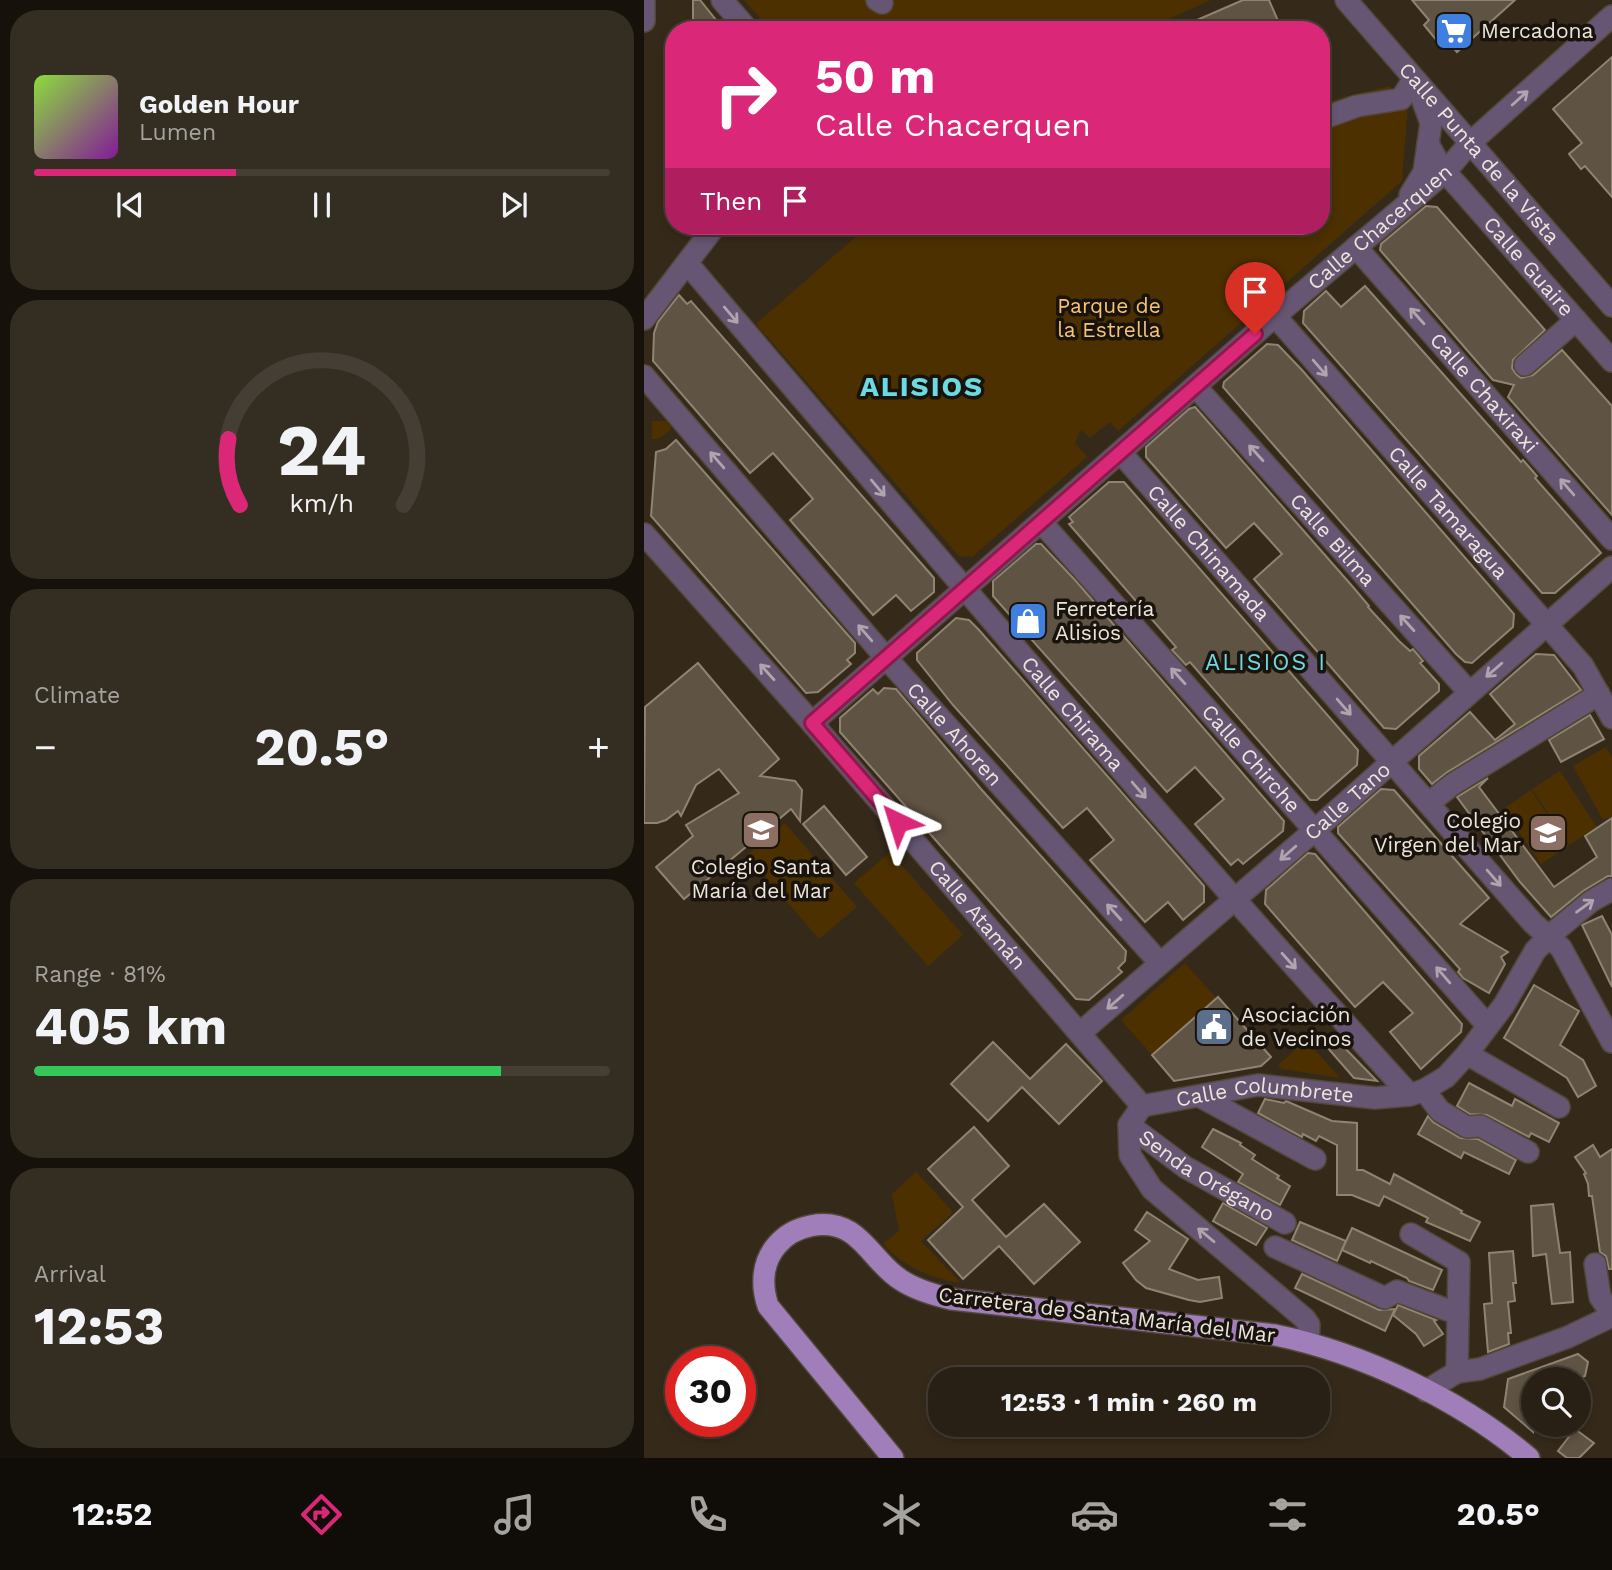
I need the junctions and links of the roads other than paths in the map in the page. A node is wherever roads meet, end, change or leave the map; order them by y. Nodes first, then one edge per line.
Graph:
1 (645, 0) edge
2 (722, 0) edge
3 (1346, 0) edge
4 (1612, 16) edge
5 (644, 21) edge
6 (738, 21) edge
7 (1414, 79) junction
8 (1330, 116) edge
9 (1454, 126) junction
10 (1470, 143) junction
11 (1428, 144) junction
12 (1445, 172) junction
13 (1404, 207) junction
14 (708, 235) edge
15 (1356, 247) junction
16 (687, 263) junction
17 (1612, 306) edge
18 (1275, 316) junction
19 (644, 319) edge
20 (1576, 320) junction
21 (1612, 361) edge
22 (1525, 365) dead end
23 (644, 376) edge
24 (1196, 387) junction
25 (1121, 453) junction
26 (1042, 523) junction
27 (644, 534) edge
28 (1612, 538) edge
29 (1612, 567) edge
30 (966, 590) junction
31 (1546, 624) junction
32 (887, 659) junction
33 (1469, 692) junction
34 (1599, 694) junction
35 (1612, 718) edge
36 (812, 723) junction
37 (1391, 760) junction
38 (1429, 803) junction
39 (1314, 830) junction
40 (1612, 888) edge
41 (1234, 900) junction
42 (1549, 936) junction
43 (1160, 963) junction
44 (1488, 1026) junction
45 (1080, 1033) junction
46 (1612, 1042) edge
47 (1467, 1054) junction
48 (1417, 1093) junction
49 (1201, 1097) junction
50 (1142, 1106) junction
51 (1559, 1107) dead end
52 (1129, 1125) junction
53 (1528, 1152) dead end
54 (1315, 1158) dead end
55 (1285, 1223) dead end
56 (1411, 1234) dead end
57 (1275, 1247) dead end
58 (1595, 1264) dead end
59 (1458, 1314) junction
60 (1612, 1315) edge
61 (1308, 1342) junction
62 (1457, 1372) junction
63 (1426, 1391) junction
64 (893, 1458) edge
65 (1529, 1458) edge

1 - 5 street
2 - 6 street
3 - 7 street, Calle Punta de la Vista
10 -> 4 street, Calle Chacerquen
7 - 8 street
7 - 9 street, Calle Punta de la Vista
7 - 11 street
9 - 10 street, Calle Punta de la Vista
9 - 11 street
10 - 12 street, Calle Chacerquen
10 - 17 street, Calle Punta de la Vista
11 - 12 street, Calle Guaire
11 - 13 street
12 - 13 street, Calle Chacerquen
12 - 20 street, Calle Guaire
13 - 15 street, Calle Chacerquen
14 - 16 street
15 - 18 street, Calle Chacerquen
28 -> 15 street, Calle Chaxiraxi
16 - 19 street
16 -> 30 street, Calle Chirama
18 - 24 street, Calle Chacerquen
18 -> 31 street, Calle Tamaragua
20 - 21 street, Calle Guaire
20 - 22 street
32 -> 23 street, Calle Ahoren
24 - 25 street, Calle Chacerquen
33 -> 24 street, Calle Bilma
25 - 26 street, Calle Chacerquen
25 -> 37 street, Calle Chinamada
26 - 30 street, Calle Chacerquen
39 -> 26 street, Calle Chirche
36 -> 27 street, Calle Atamán
29 - 31 street, Calle Tano
30 - 32 street, Calle Chacerquen
30 -> 41 street, Calle Chirama
31 -> 33 street, Calle Tano
31 - 34 street, Calle Tamaragua
32 - 36 street, Calle Chacerquen
43 -> 32 street, Calle Ahoren
33 - 37 street, Calle Tano
34 - 35 street, Calle Tamaragua
34 - 38 street
36 - 45 street, Calle Atamán
37 - 38 street, Calle Chinamada
37 - 39 street, Calle Tano
38 -> 42 street, Calle Chinamada
39 -> 41 street, Calle Tano
44 -> 39 street, Calle Chirche
42 -> 40 street
41 - 43 street, Calle Tano
41 -> 48 street, Calle Chirama
42 - 44 street
42 - 46 street, Calle Chinamada
43 -> 45 street, Calle Tano
44 - 47 street
45 - 50 street, Calle Atamán
47 - 48 street
47 - 51 street
48 - 49 street, Calle Columbrete
48 - 53 street, Calle Chirama
49 - 50 street, Calle Columbrete
49 - 54 street
50 - 52 street
52 - 55 street, Senda Orégano
61 -> 52 street
56 - 59 street
57 - 59 street
58 - 60 street
59 - 62 street
60 - 62 street
61 - 63 main road, Carretera de Santa María del Mar
61 - 64 main road, Carretera de Santa María del Mar
62 - 63 street
63 - 65 main road, Carretera de Santa María del Mar

